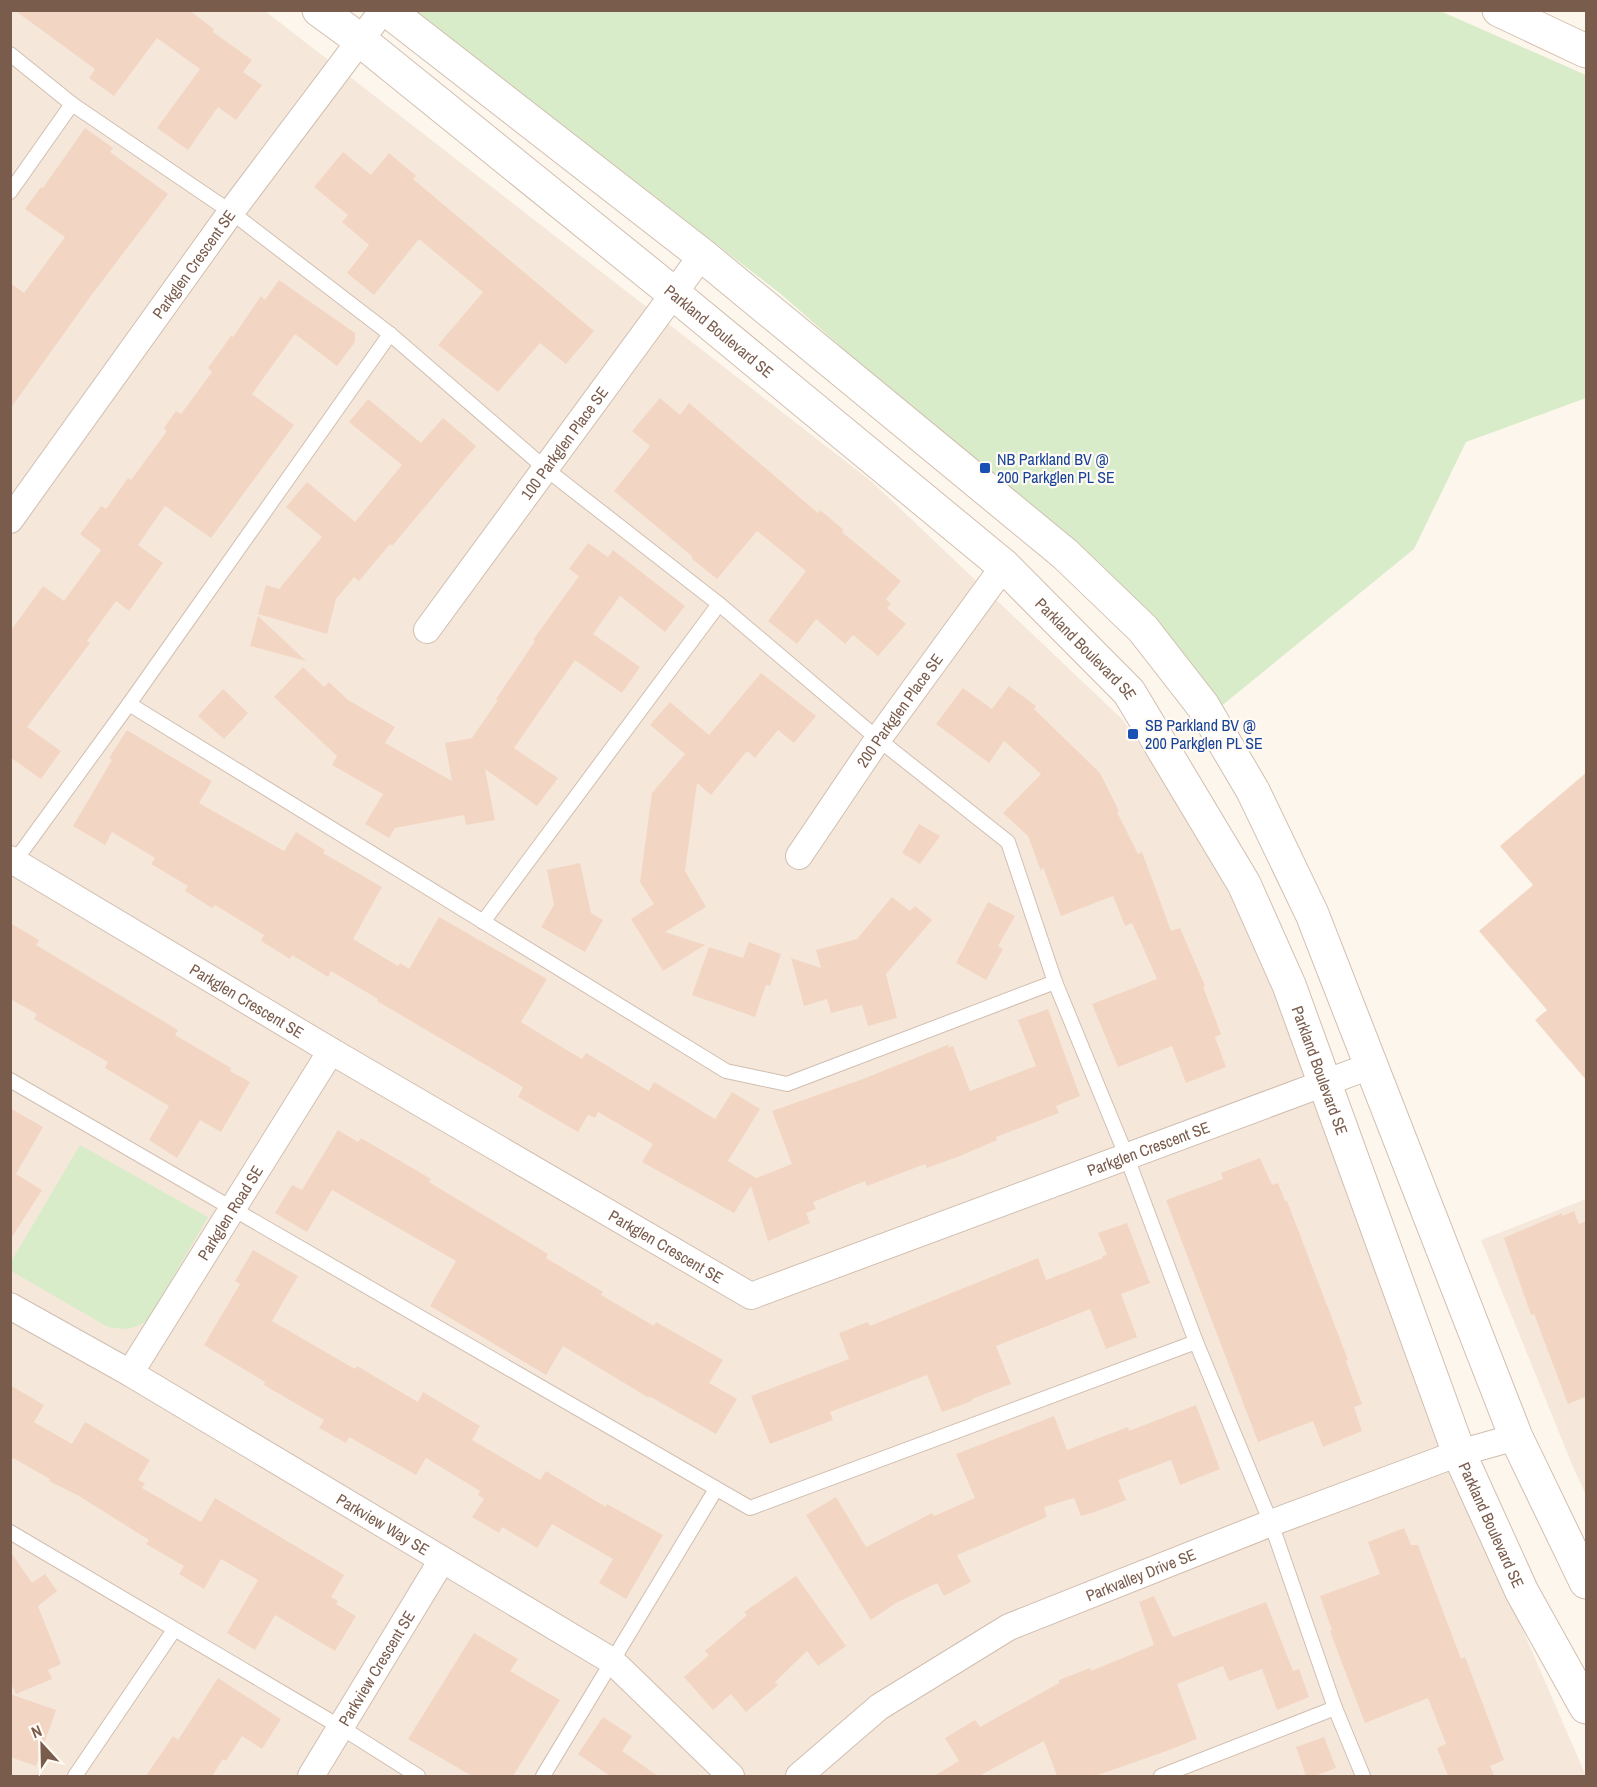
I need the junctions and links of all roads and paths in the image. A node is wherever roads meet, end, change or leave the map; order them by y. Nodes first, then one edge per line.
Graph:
1 (320, 10) edge
2 (385, 10) edge
3 (1499, 10) edge
4 (360, 40) junction
5 (1587, 51) edge
6 (10, 54) edge
7 (72, 104) junction
8 (10, 192) edge
9 (231, 212) junction
10 (702, 255) junction
11 (673, 293) junction
12 (390, 334) junction
13 (546, 469) junction
14 (10, 520) edge
15 (1004, 566) junction
16 (719, 604) junction
17 (427, 630) dead end
18 (129, 704) junction
19 (878, 739) junction
20 (799, 856) dead end
21 (12, 863) edge
22 (483, 922) junction
23 (1055, 982) junction
24 (331, 1051) junction
25 (1373, 1065) junction
26 (10, 1080) edge
27 (1326, 1084) junction
28 (1126, 1155) junction
29 (232, 1209) junction
30 (10, 1306) edge
31 (1196, 1342) junction
32 (130, 1373) junction
33 (1516, 1437) junction
34 (1459, 1454) junction
35 (716, 1489) junction
36 (1271, 1523) junction
37 (10, 1532) edge
38 (442, 1560) junction
39 (1587, 1582) edge
40 (174, 1630) junction
41 (612, 1661) junction
42 (1587, 1707) edge
43 (1335, 1708) junction
44 (342, 1728) junction
45 (75, 1776) edge
46 (311, 1776) edge
47 (418, 1776) edge
48 (543, 1776) edge
49 (731, 1776) edge
50 (799, 1776) edge
51 (1161, 1776) edge
52 (1363, 1776) edge

1 - 4 street, Parkland Boulevard SE
2 - 4 street, Parkglen Crescent SE
2 - 10 street
3 - 5 street
4 - 9 street, Parkglen Crescent SE
4 - 11 street, Parkland Boulevard SE
6 - 7 lane
7 - 8 lane
7 - 9 lane
9 - 12 lane
9 - 14 street, Parkglen Crescent SE
10 - 11 street, 100 Parkglen Place SE
10 - 25 street
11 - 13 street, 100 Parkglen Place SE
11 - 15 street, Parkland Boulevard SE
12 - 13 lane
12 - 18 lane
13 - 16 lane
13 - 17 street, 100 Parkglen Place SE
15 - 19 street, 200 Parkglen Place SE
15 - 27 street, Parkland Boulevard SE
16 - 19 lane
16 - 22 lane
18 - 21 lane
18 - 22 lane
19 - 20 street, 200 Parkglen Place SE
19 - 23 lane
21 - 24 street, Parkglen Crescent SE
22 - 23 lane
23 - 28 lane
24 - 28 street, Parkglen Crescent SE
24 - 29 street, Parkglen Road SE
25 - 27 street, Parkglen Crescent SE
25 - 33 street
26 - 29 lane
27 - 28 street, Parkglen Crescent SE
27 - 34 street, Parkland Boulevard SE
28 - 31 lane
29 - 32 street, Parkglen Road SE
29 - 35 lane
30 - 32 street, Parkview Way SE
31 - 35 lane
31 - 36 lane
32 - 38 street, Parkview Way SE
33 - 34 street, Parkvalley Drive SE
33 - 39 street
34 - 36 street, Parkvalley Drive SE
34 - 42 street, Parkland Boulevard SE
35 - 41 lane
36 - 43 lane
36 - 50 street, Parkvalley Drive SE
37 - 40 lane
38 - 41 street, Parkview Way SE
38 - 44 street, Parkview Crescent SE
40 - 44 lane
40 - 45 lane
41 - 48 lane
41 - 49 street, Parkview Way SE
43 - 51 lane
43 - 52 lane
44 - 46 street, Parkview Crescent SE
44 - 47 lane

